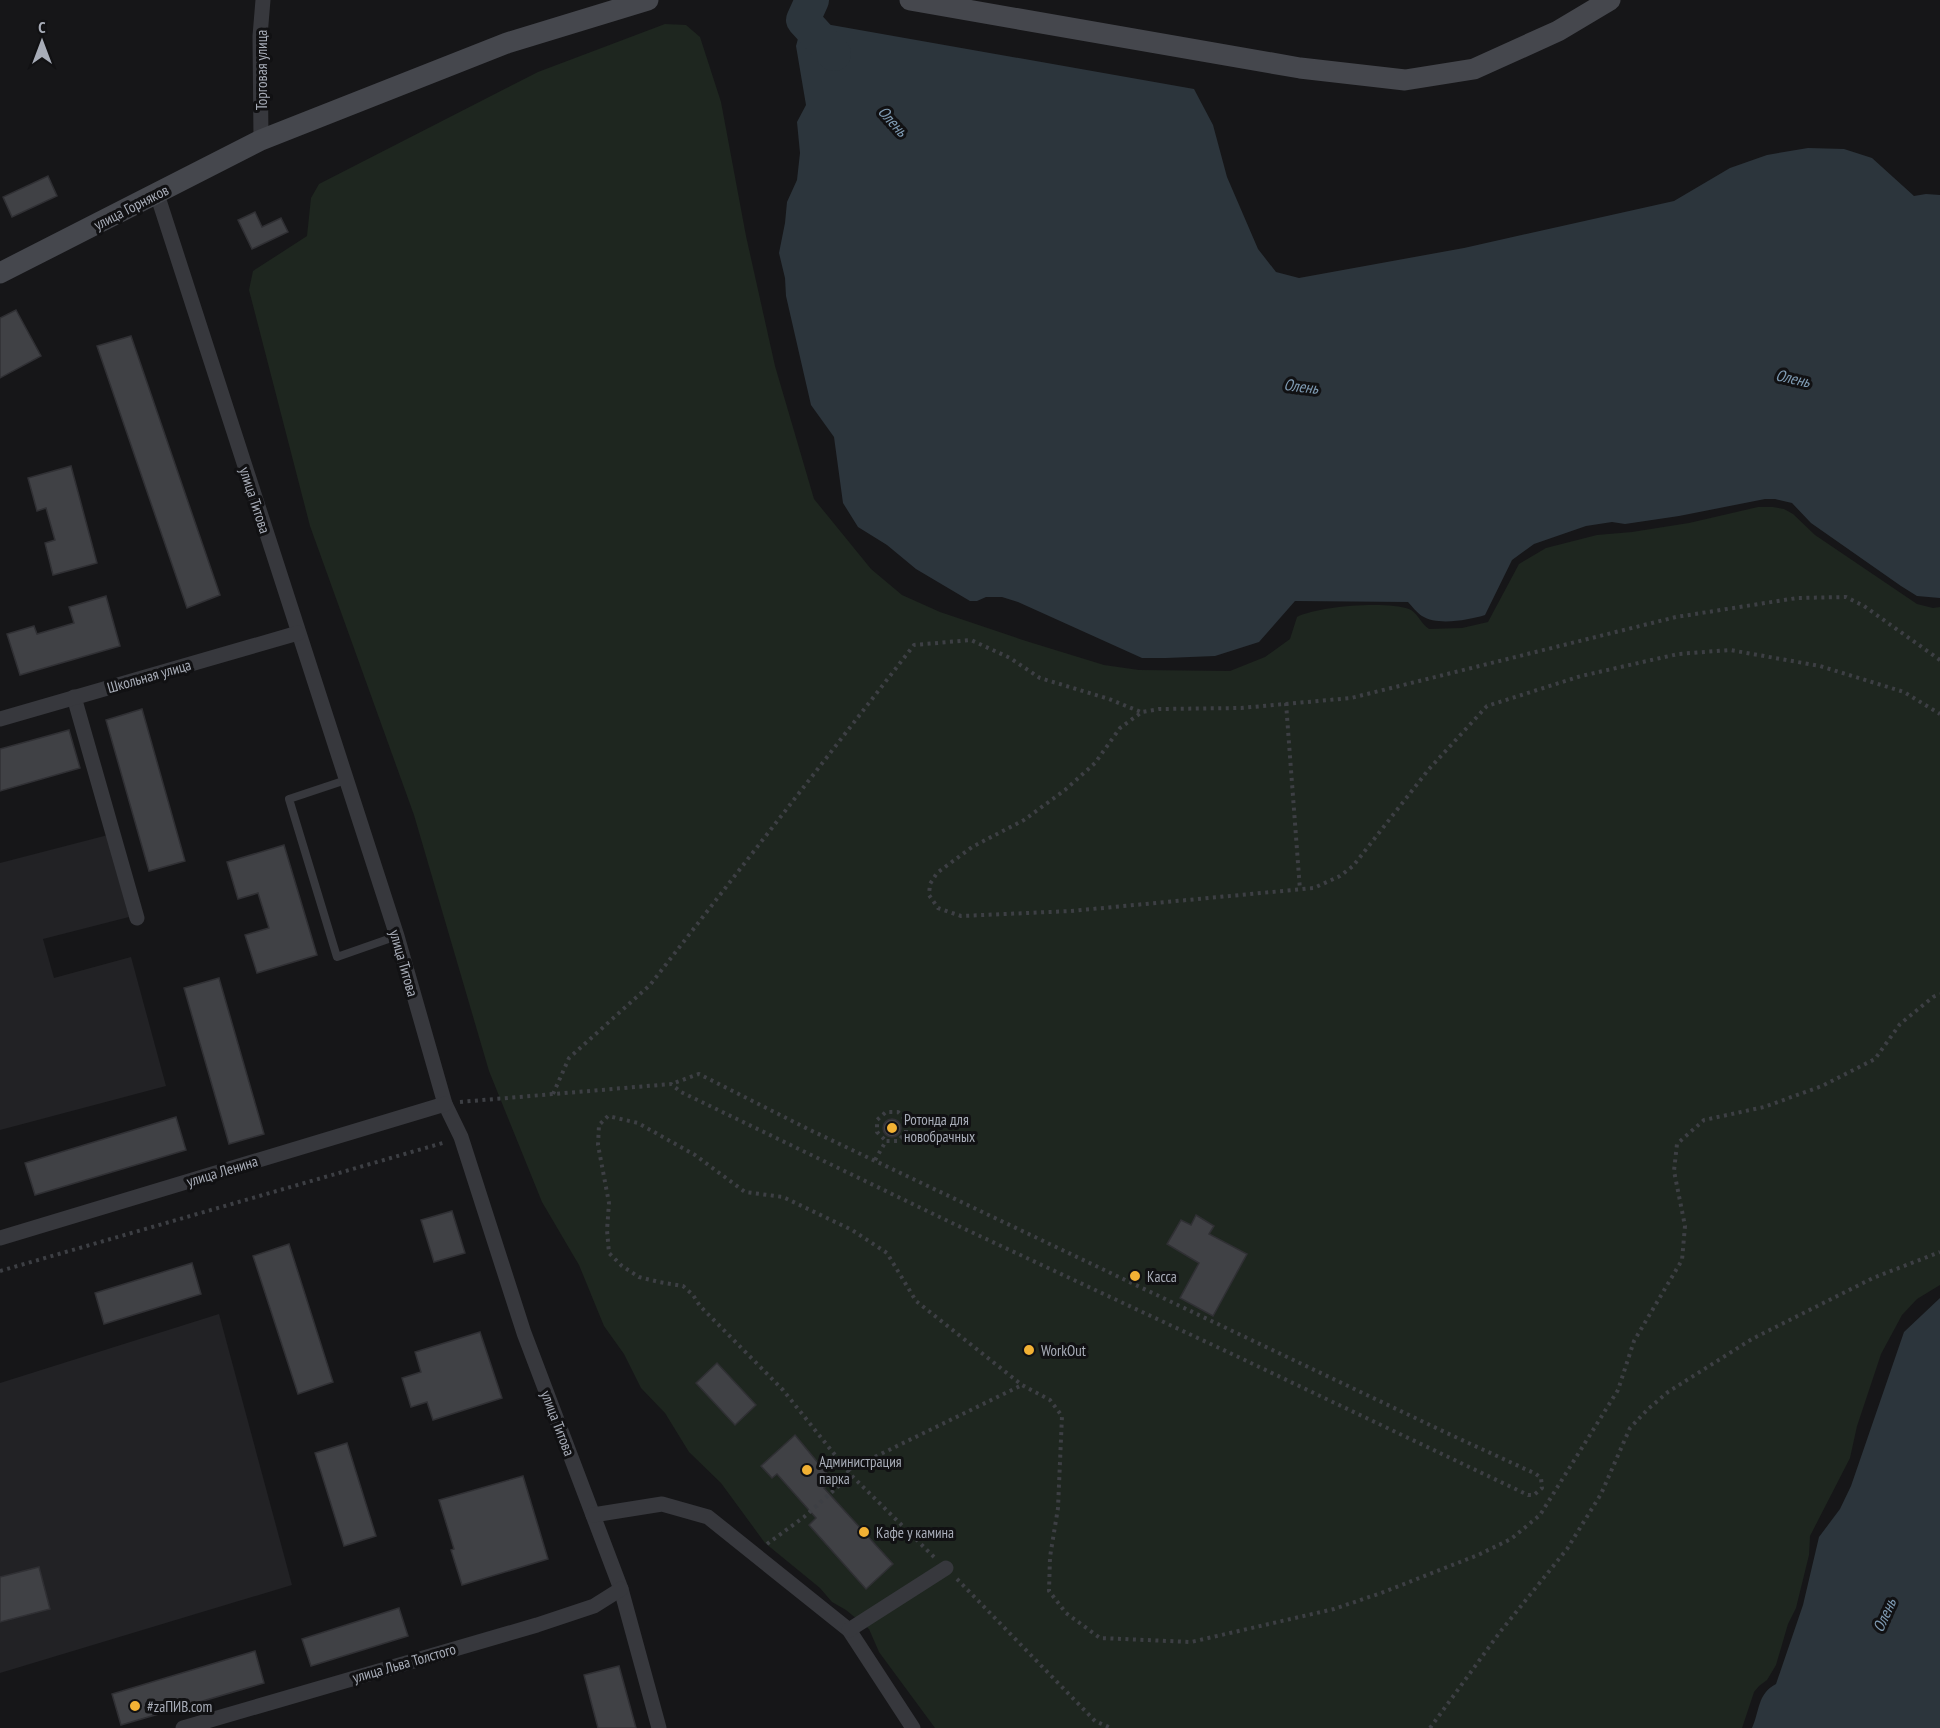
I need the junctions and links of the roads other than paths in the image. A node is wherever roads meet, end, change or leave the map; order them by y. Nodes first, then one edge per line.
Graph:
1 (263, 0) edge
2 (648, 0) edge
3 (910, 0) edge
4 (1610, 0) edge
5 (261, 140) junction
6 (157, 194) junction
7 (0, 273) edge
8 (298, 633) junction
9 (74, 697) junction
10 (0, 718) edge
11 (346, 780) junction
12 (137, 918) dead end
13 (397, 936) junction
14 (445, 1104) junction
15 (0, 1238) edge
16 (593, 1515) junction
17 (946, 1568) road end
18 (621, 1589) junction
19 (849, 1630) junction
20 (183, 1728) edge
21 (659, 1728) edge
22 (913, 1728) edge

1 - 5 street, Торговая улица
2 - 5 main road, улица Горняков
3 - 4 main road
5 - 6 main road, улица Горняков
6 - 7 main road, улица Горняков
6 - 8 street, улица Титова
8 - 9 street, Школьная улица
8 - 11 street, улица Титова
9 - 10 street, Школьная улица
9 - 12 street
11 - 13 street, улица Титова
11 - 13 lane
13 - 14 street, улица Титова
14 - 15 street, улица Ленина
14 - 16 street, улица Титова
16 - 18 street, улица Титова
16 - 19 street
17 - 19 street
18 - 20 street, улица Льва Толстого
18 - 21 street, улица Титова
19 - 22 street

